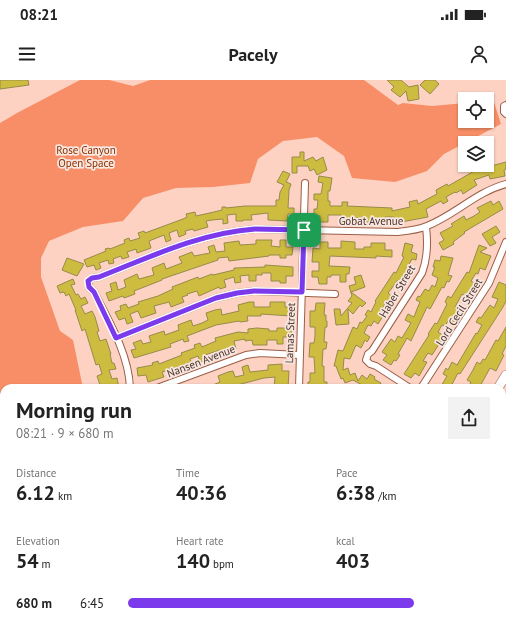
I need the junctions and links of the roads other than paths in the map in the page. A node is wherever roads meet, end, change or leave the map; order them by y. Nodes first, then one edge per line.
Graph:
1 (505, 105) edge
2 (506, 114) edge
3 (305, 183) dead end
4 (506, 184) edge
5 (426, 227) junction
6 (304, 230) junction
7 (506, 242) edge
8 (302, 292) junction
9 (335, 294) dead end
10 (116, 338) junction
11 (299, 355) junction
12 (506, 375) edge
13 (130, 384) edge
14 (168, 384) edge
15 (299, 384) edge
16 (404, 384) edge
17 (424, 384) edge
18 (500, 384) edge

1 - 2 street
3 - 6 street, Lamas Street
4 - 5 street, Gobat Avenue
5 - 6 street, Gobat Avenue
5 - 16 street, Haber Street
6 - 8 street, Lamas Street
6 - 10 street, Gobat Avenue
7 - 17 street, Lord Cecil Street
8 - 9 street
8 - 10 street
8 - 11 street, Lamas Street
10 - 13 street
11 - 14 street, Nansen Avenue
11 - 15 street, Lamas Street
12 - 18 street

